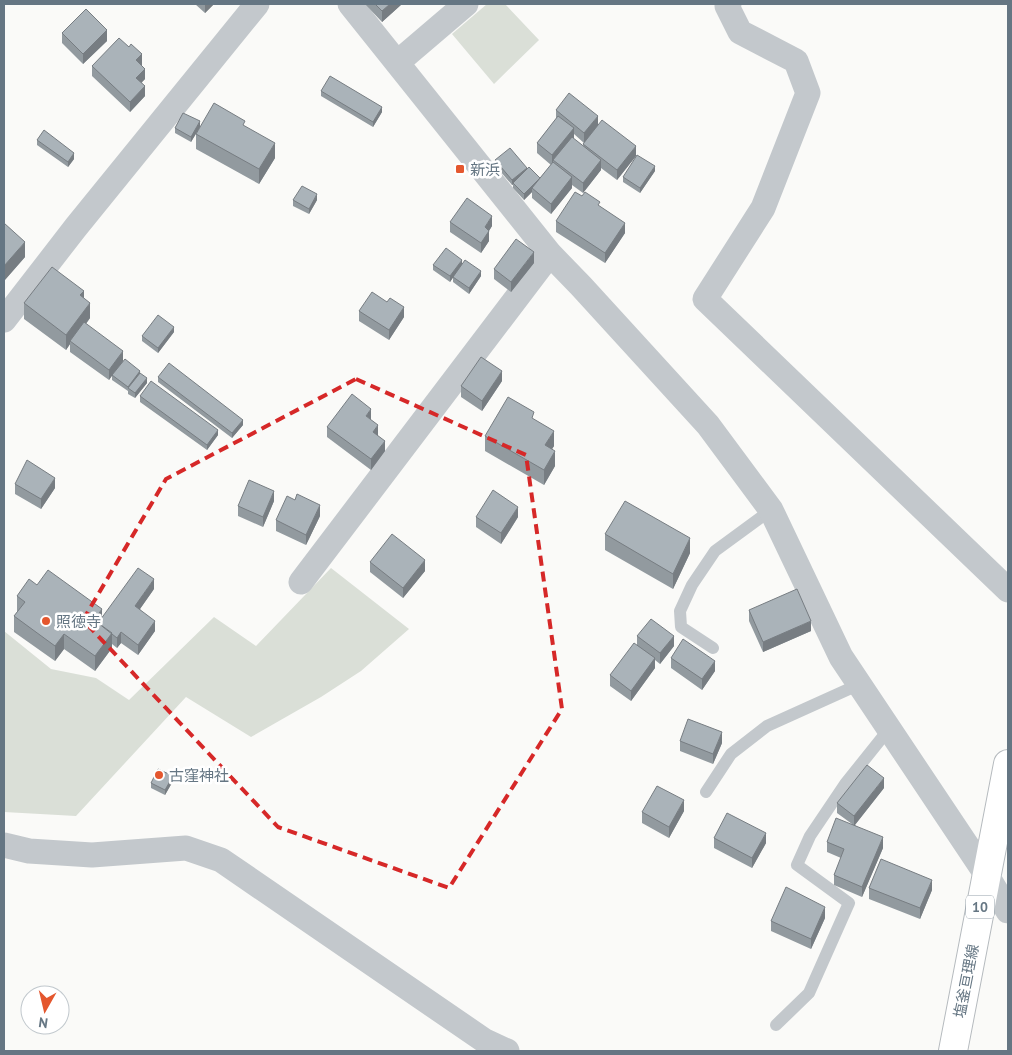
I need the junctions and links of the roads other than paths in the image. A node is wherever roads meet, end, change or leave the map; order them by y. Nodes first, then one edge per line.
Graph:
1 (257, 4) edge
2 (350, 4) edge
3 (466, 4) edge
4 (729, 4) edge
5 (398, 62) junction
6 (550, 254) junction
7 (4, 320) edge
8 (771, 510) junction
9 (301, 582) dead end
10 (1008, 590) edge
11 (712, 648) dead end
12 (860, 684) junction
13 (889, 729) junction
14 (1008, 764) edge
15 (706, 792) dead end
16 (4, 845) edge
17 (986, 874) junction
18 (1008, 911) edge
19 (776, 1025) dead end
20 (507, 1051) edge
21 (953, 1051) edge

1 - 7 street
2 - 5 street
3 - 5 street
4 - 10 street
5 - 6 street
6 - 8 street
6 - 9 street
8 - 11 lane
8 - 12 street
12 - 13 street
12 - 15 lane
13 - 17 street
13 - 19 lane
14 - 17 main road, 塩釜亘理線 / 10
16 - 20 street
17 - 18 street
17 - 21 main road, 塩釜亘理線 / 10

